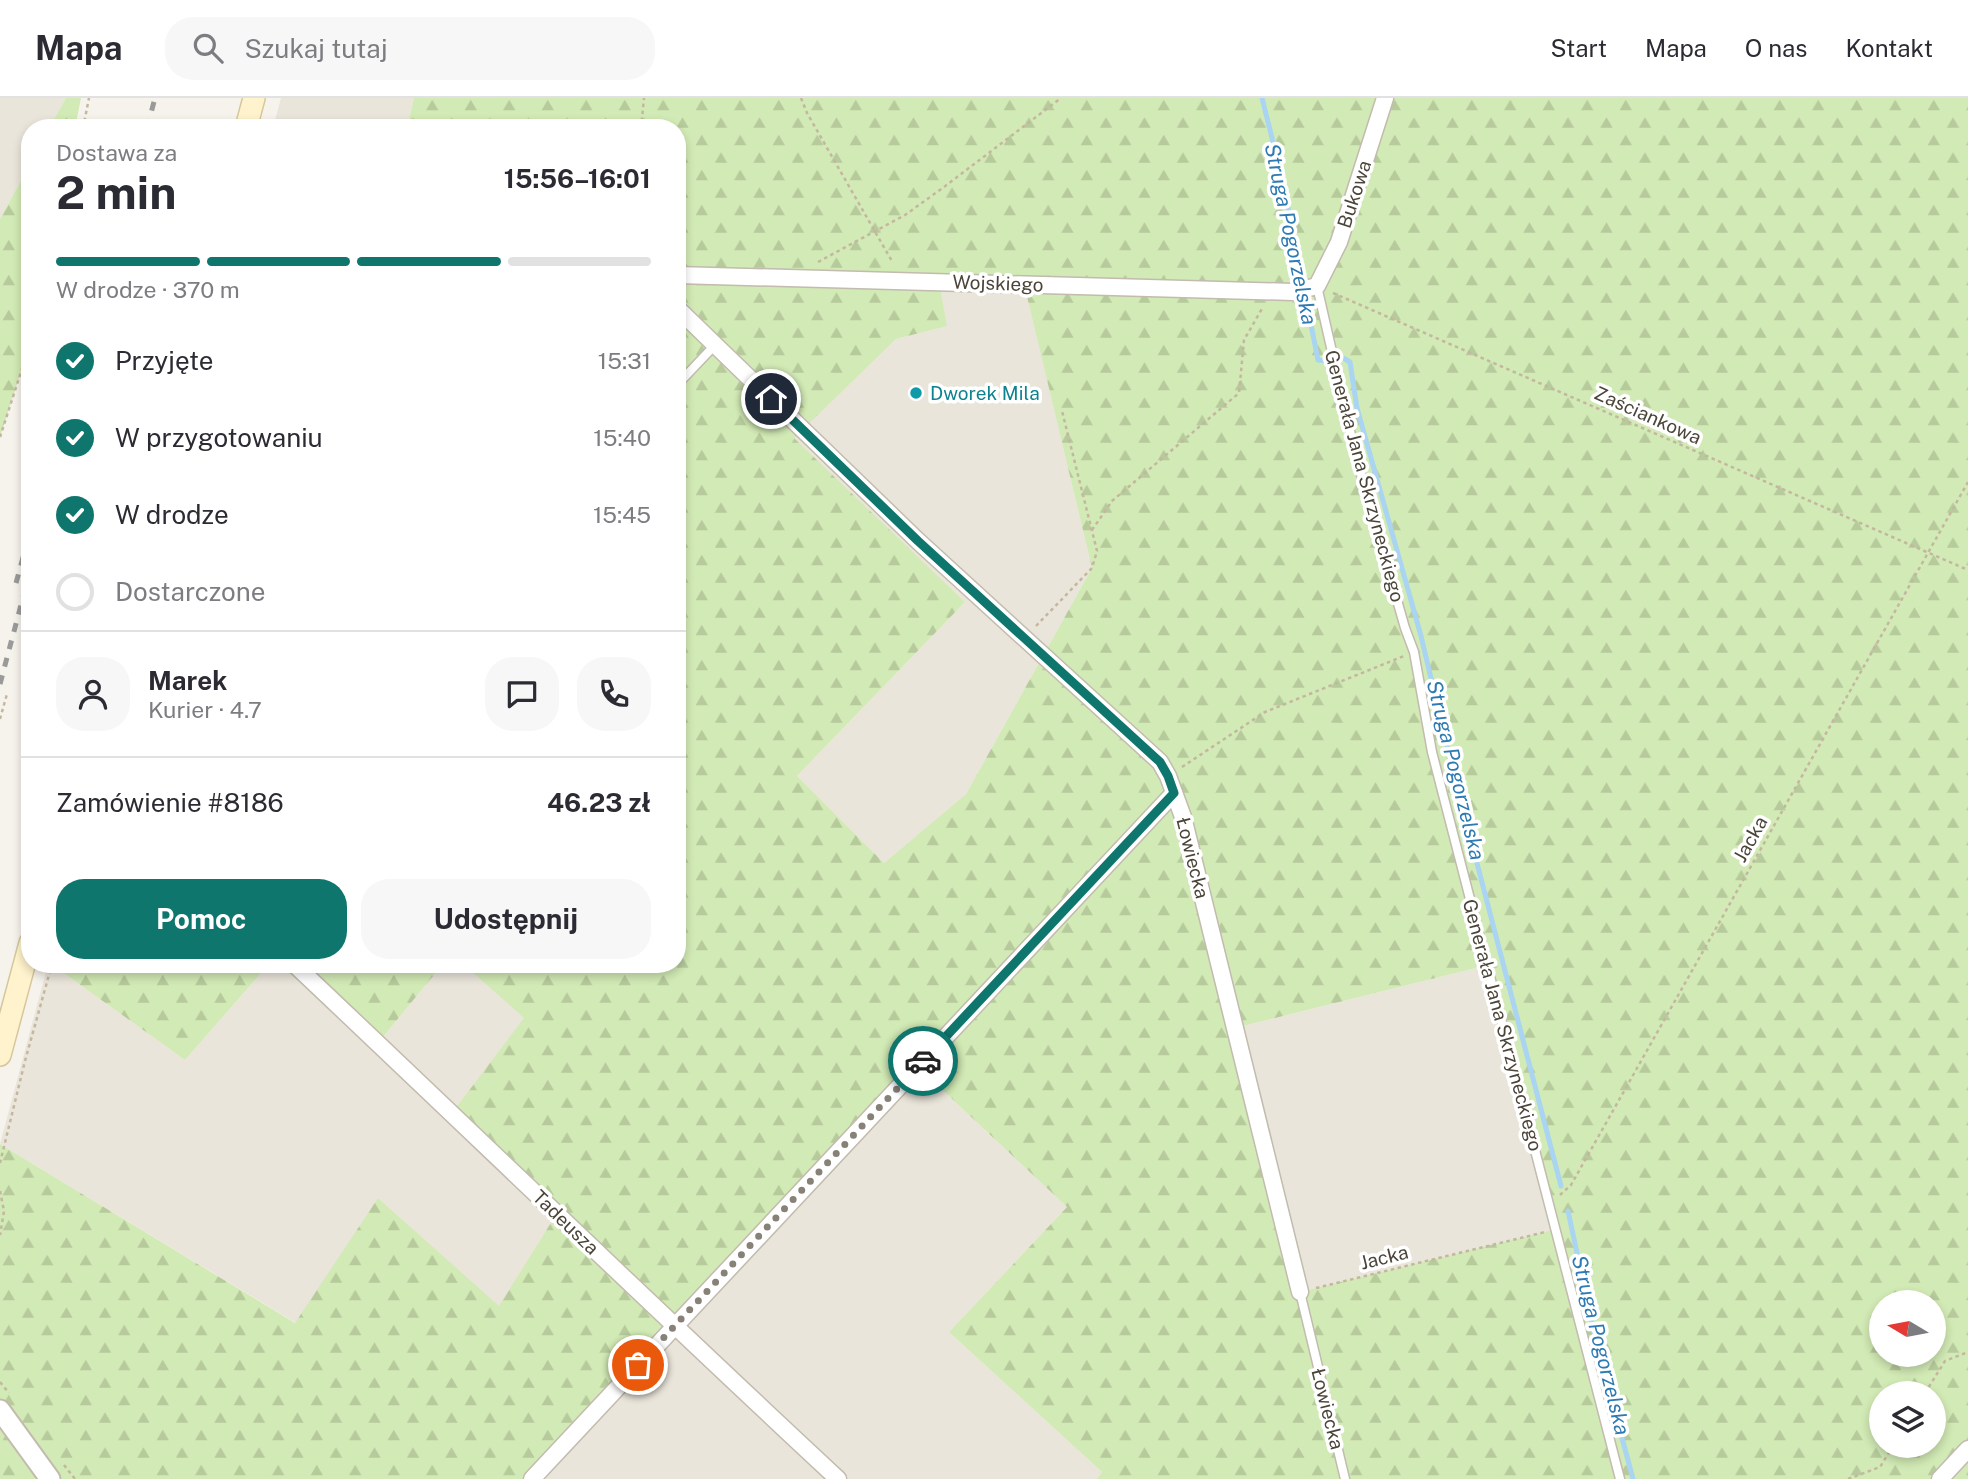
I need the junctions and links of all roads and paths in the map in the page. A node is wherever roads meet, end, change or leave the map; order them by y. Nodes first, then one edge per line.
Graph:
1 (89, 98) edge
2 (254, 98) edge
3 (643, 98) edge
4 (801, 98) edge
5 (1061, 98) edge
6 (1385, 98) edge
7 (85, 119) edge
8 (248, 119) edge
9 (642, 119) edge
10 (875, 232) junction
11 (818, 262) dead end
12 (895, 267) dead end
13 (686, 275) edge
14 (1306, 289) junction
15 (1273, 291) junction
16 (686, 317) edge
17 (715, 345) junction
18 (21, 372) edge
19 (686, 376) edge
20 (1062, 411) dead end
21 (0, 437) edge
22 (1968, 482) edge
23 (1092, 530) junction
24 (1928, 552) junction
25 (1968, 570) edge
26 (1024, 639) junction
27 (1414, 652) junction
28 (6, 694) dead end
29 (0, 719) edge
30 (1168, 776) junction
31 (1174, 793) junction
32 (22, 973) edge
33 (49, 973) edge
34 (304, 973) edge
35 (0, 1055) edge
36 (0, 1163) edge
37 (0, 1191) edge
38 (1550, 1205) junction
39 (1557, 1229) junction
40 (0, 1235) edge
41 (1300, 1292) junction
42 (674, 1326) junction
43 (1968, 1352) edge
44 (1932, 1381) edge
45 (0, 1410) edge
46 (1968, 1449) edge
47 (1886, 1458) edge
48 (50, 1479) edge
49 (532, 1479) edge
50 (838, 1479) edge
51 (1345, 1479) edge
52 (1620, 1479) edge
53 (1848, 1479) edge
54 (1940, 1479) edge

1 - 7 path
2 - 8 main road
3 - 9 path
4 - 10 path
5 - 10 path
6 - 14 street, Bukowa
10 - 11 path
10 - 12 path
13 - 15 street, Wojskiego
14 - 15 street, Wojskiego
14 - 24 path, Zaściankowa
14 - 27 lane, Generała Jana Skrzyneckiego
15 - 23 path
16 - 17 street, Łowiecka
17 - 19 lane
17 - 26 street, Łowiecka
18 - 21 path
20 - 23 path
22 - 24 path, Jacka
23 - 26 path
24 - 25 path, Zaściankowa
24 - 38 path, Jacka
26 - 30 street, Łowiecka
27 - 30 path
27 - 38 lane, Generała Jana Skrzyneckiego
28 - 29 path
30 - 31 street, Łowiecka
31 - 41 street, Łowiecka
31 - 42 street
32 - 35 main road
33 - 36 path
34 - 42 street, Tadeusza
37 - 40 path
38 - 39 lane, Generała Jana Skrzyneckiego
39 - 41 path, Jacka
39 - 52 lane, Generała Jana Skrzyneckiego
41 - 51 lane, Łowiecka
42 - 49 street
42 - 50 street, Tadeusza
43 - 44 path
45 - 48 street
46 - 54 street
47 - 53 path

